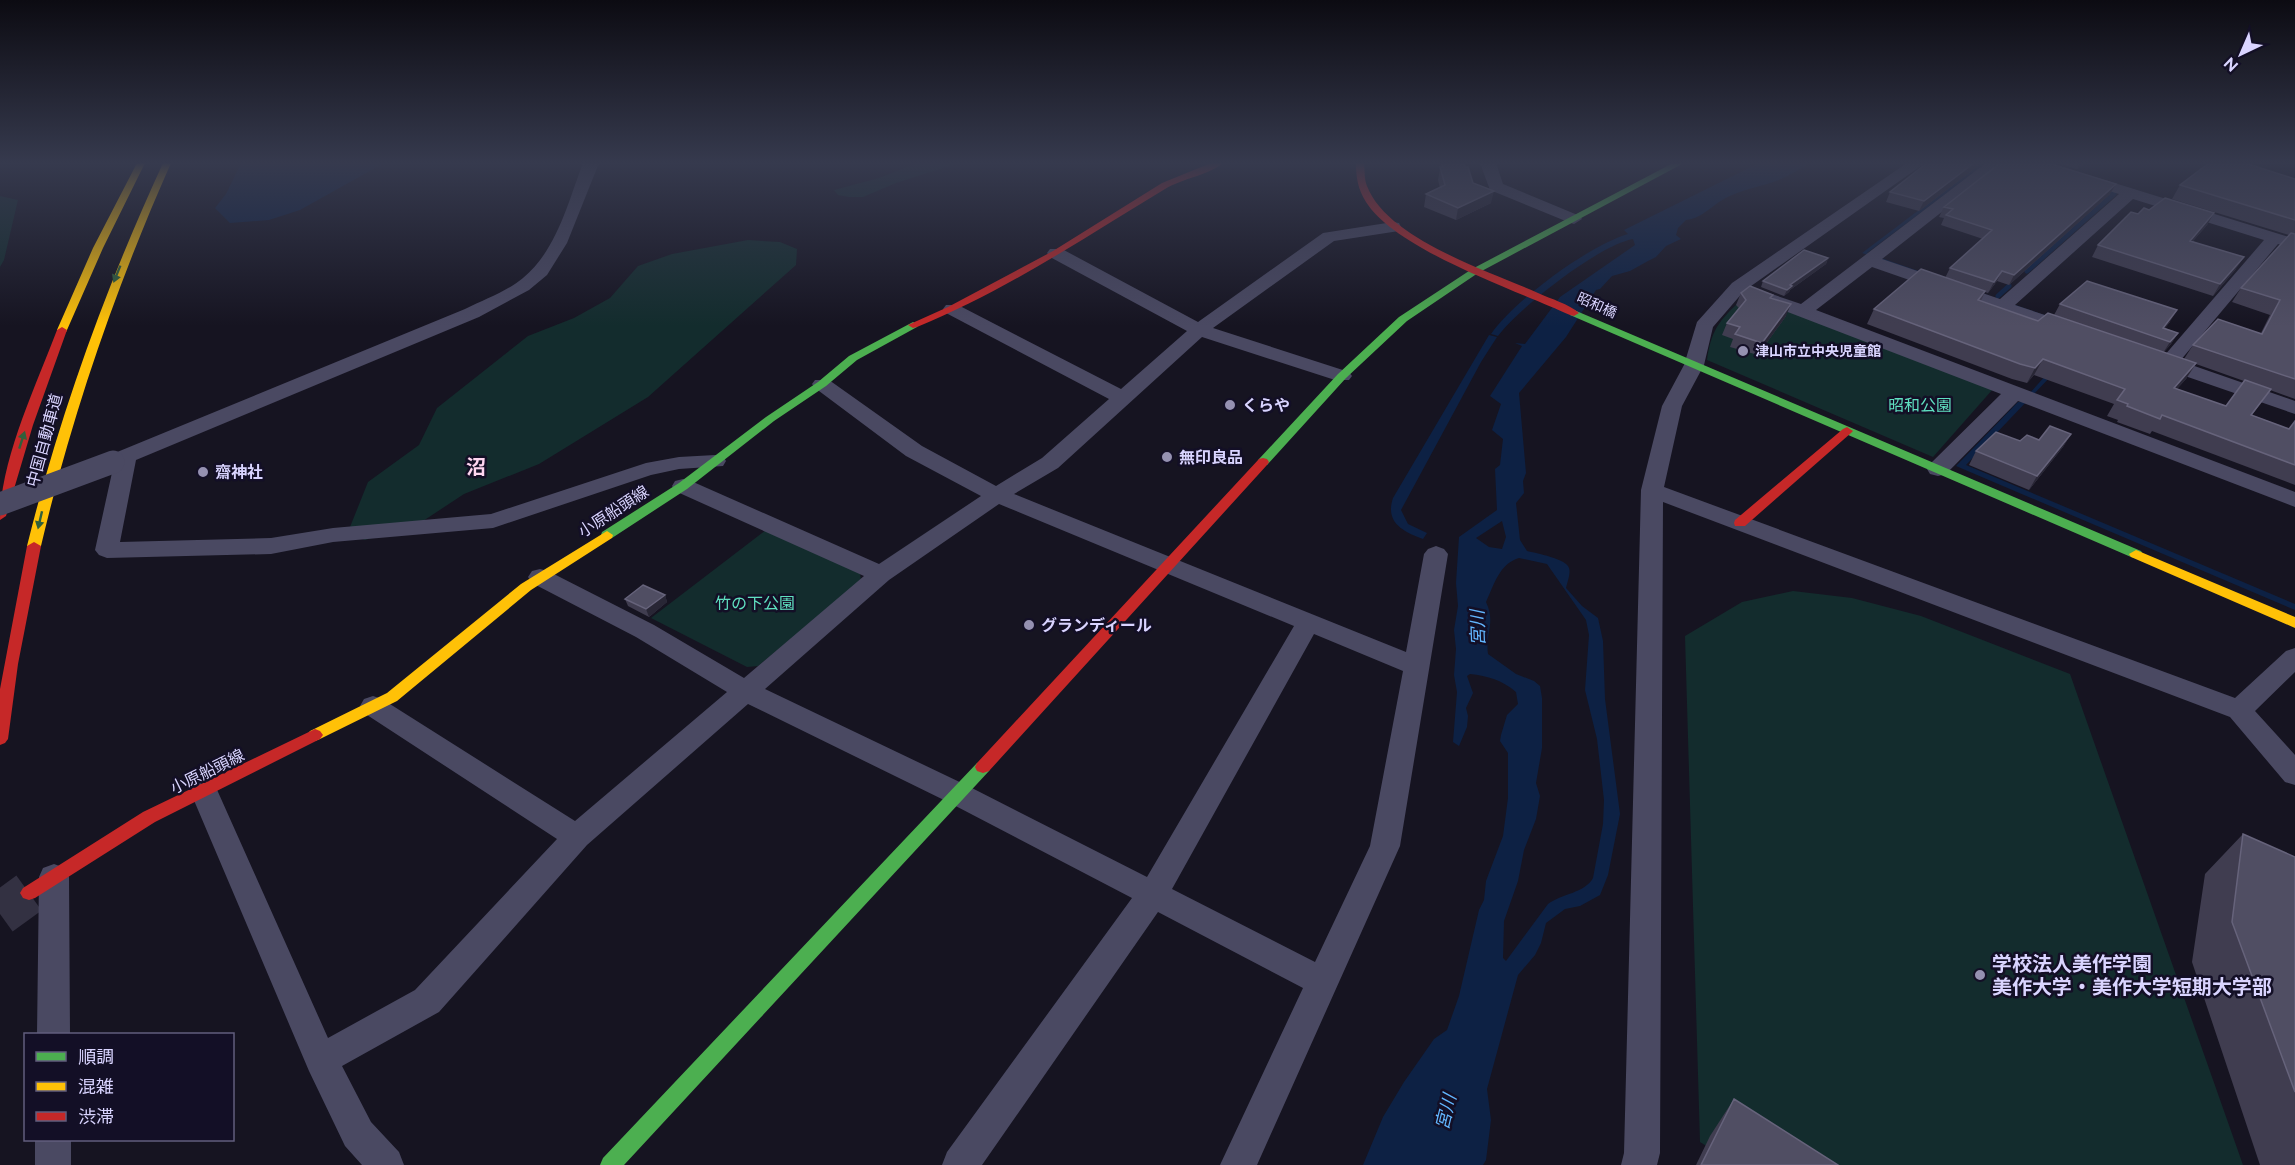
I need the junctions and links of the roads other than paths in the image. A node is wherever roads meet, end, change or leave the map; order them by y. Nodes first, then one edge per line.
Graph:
1 (113, 217) edge
2 (142, 217) edge
3 (569, 217) edge
4 (1113, 217) edge
5 (1383, 217) edge
6 (1570, 217) edge
7 (1577, 217) edge
8 (1839, 217) edge
9 (1927, 217) edge
10 (2103, 217) edge
11 (2206, 217) edge
12 (1574, 219) junction
13 (1393, 227) junction
14 (2274, 238) junction
15 (2295, 244) edge
16 (1056, 253) junction
17 (1872, 261) junction
18 (1475, 271) junction
19 (1738, 287) junction
20 (2003, 306) junction
21 (952, 309) junction
22 (1804, 311) junction
23 (1199, 330) junction
24 (2091, 337) edge
25 (2146, 356) edge
26 (1687, 363) junction
27 (2168, 363) junction
28 (1342, 376) junction
29 (822, 384) junction
30 (2014, 393) junction
31 (1122, 398) junction
32 (2295, 408) edge
33 (1847, 431) junction
34 (120, 460) junction
35 (715, 461) junction
36 (1938, 470) junction
37 (683, 486) junction
38 (1652, 489) junction
39 (997, 495) junction
40 (2295, 500) edge
41 (0, 504) edge
42 (0, 516) edge
43 (1740, 523) junction
44 (1436, 554) dead end
45 (1168, 566) junction
46 (880, 574) junction
47 (540, 577) junction
48 (1308, 622) junction
49 (2295, 623) edge
50 (2295, 657) edge
51 (1418, 667) junction
52 (746, 691) junction
53 (373, 706) junction
54 (2239, 710) junction
55 (0, 739) edge
56 (2295, 774) edge
57 (204, 791) junction
58 (958, 794) junction
59 (577, 837) junction
60 (41, 885) joint
61 (1154, 894) junction
62 (1323, 982) junction
63 (53, 1033) edge
64 (321, 1060) junction
65 (53, 1141) edge
66 (53, 1165) edge
67 (386, 1165) edge
68 (610, 1165) edge
69 (960, 1165) edge
70 (1238, 1165) edge
71 (1639, 1165) edge

42 -> 1 main road, 中国自動車道
2 -> 55 main road, 中国自動車道
3 - 34 street
4 - 16 main road, 小原船頭線
5 - 13 main road, 昭和橋
6 - 12 street
7 - 12 main road
8 - 19 street
9 - 17 street
10 - 20 street
11 - 14 street
12 - 18 main road
13 - 18 main road, 昭和橋
13 - 23 street
14 - 15 street
14 - 27 street
16 - 21 main road, 小原船頭線
16 - 23 street
17 - 20 street
17 - 22 street
18 - 26 main road, 昭和橋
18 - 28 main road
19 - 22 street
19 - 26 street
20 - 24 street
21 - 29 main road, 小原船頭線
21 - 31 street
22 - 30 street
23 - 28 street
23 - 31 street
25 - 27 street
26 - 33 main road, 昭和橋
26 - 38 street
27 - 32 street
28 - 45 main road
29 - 35 main road, 小原船頭線
29 - 39 street
30 - 36 street
30 - 40 street
31 - 39 street
33 - 36 main road, 昭和橋
33 - 43 main road
34 - 35 street
34 - 41 street, bridge
35 - 37 main road, 小原船頭線
36 - 49 main road, 昭和橋
37 - 46 street
37 - 47 main road, 小原船頭線
38 - 43 street
38 - 71 street
39 - 45 street
39 - 46 street
43 - 54 street
44 - 51 street
45 - 48 street
45 - 58 main road
46 - 52 street
47 - 52 street
47 - 53 main road, 小原船頭線
48 - 51 street
48 - 61 street
50 - 54 street
51 - 62 street
52 - 58 street
52 - 59 street
53 - 57 main road, 小原船頭線
53 - 59 street
54 - 56 street
57 - 60 main road, 小原船頭線
57 - 64 street
58 - 61 street
58 - 68 main road
59 - 64 street
60 - 63 street
61 - 62 street
61 - 69 street
62 - 70 street
64 - 67 street
65 - 66 street

